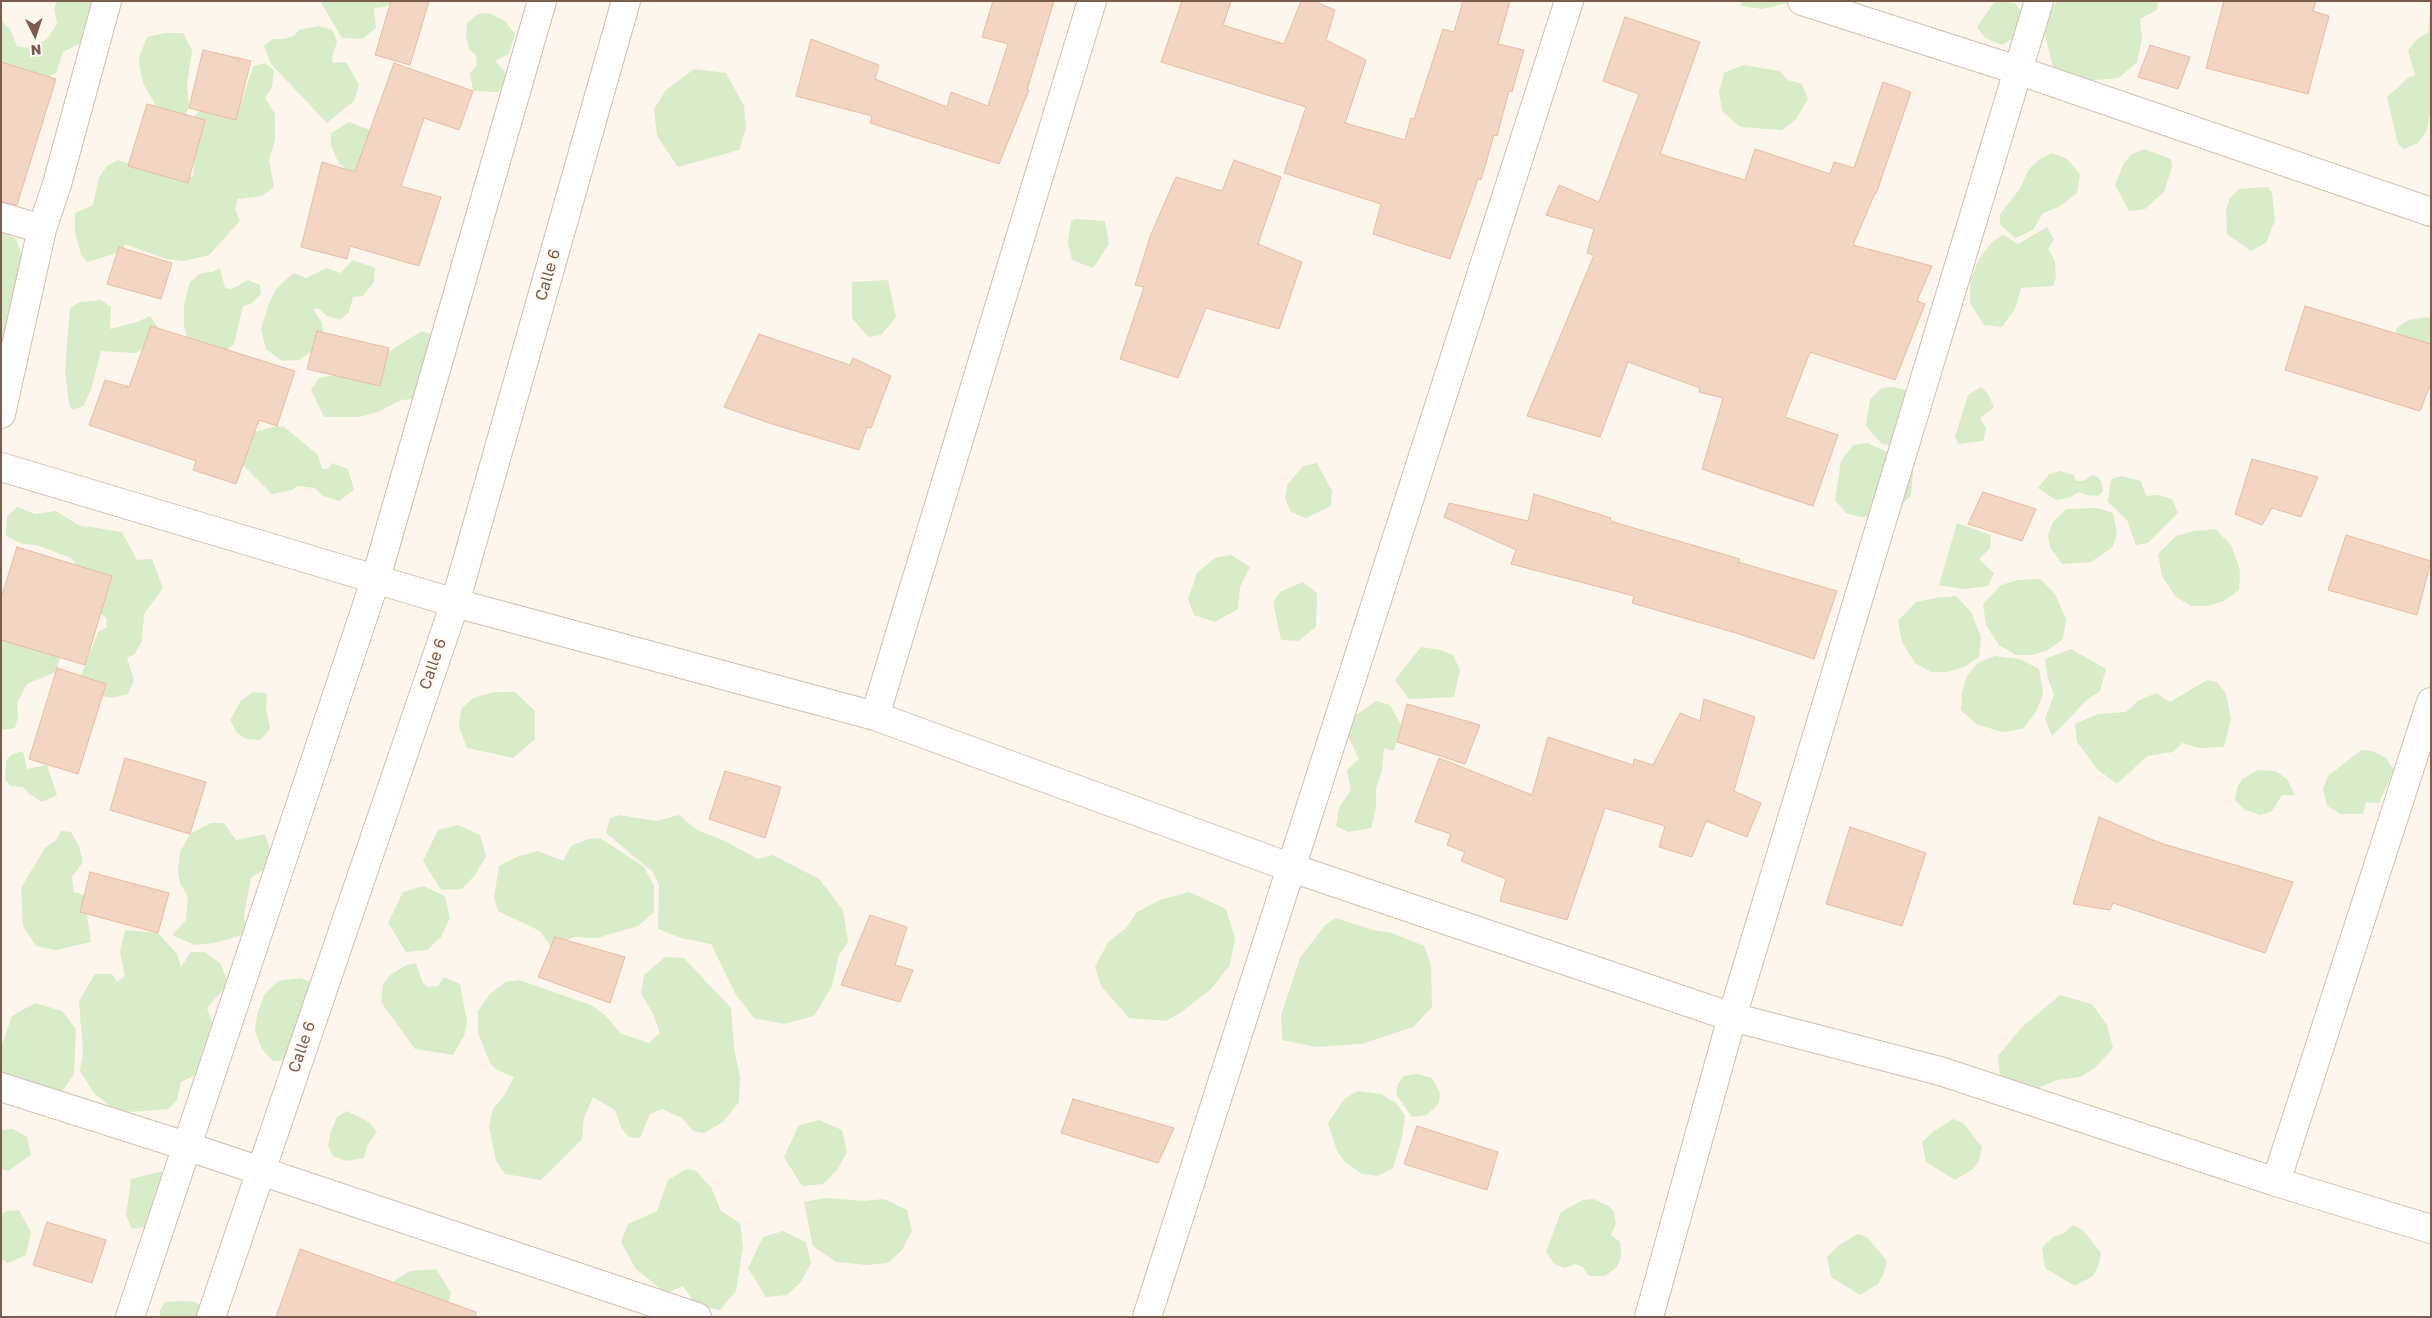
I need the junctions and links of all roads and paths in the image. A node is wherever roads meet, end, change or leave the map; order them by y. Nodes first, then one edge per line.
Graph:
1 (108, 1) edge
2 (542, 1) edge
3 (626, 1) edge
4 (1092, 1) edge
5 (1569, 1) edge
6 (1802, 1) edge
7 (2039, 1) edge
8 (2018, 70) junction
9 (2431, 212) edge
10 (1, 216) edge
11 (42, 228) junction
12 (1, 414) edge
13 (1, 468) edge
14 (376, 578) junction
15 (454, 602) junction
16 (2431, 702) edge
17 (875, 716) junction
18 (1292, 868) junction
19 (1732, 1017) junction
20 (1, 1087) edge
21 (186, 1146) junction
22 (259, 1171) junction
23 (2276, 1182) junction
24 (2431, 1229) edge
25 (657, 1310) edge
26 (130, 1317) edge
27 (211, 1317) edge
28 (697, 1317) edge
29 (1147, 1317) edge
30 (1649, 1317) edge

1 - 11 street
2 - 14 street
3 - 15 street, Calle 6
4 - 17 street
5 - 18 street
6 - 8 street
7 - 8 street
8 - 9 street
8 - 19 street
10 - 11 street
11 - 12 street
13 - 14 street
14 - 15 street
14 - 21 street
15 - 17 street
15 - 22 street, Calle 6
16 - 23 street
17 - 18 street
18 - 19 street
18 - 29 street
19 - 23 street
19 - 30 street
20 - 21 street
21 - 22 street
21 - 26 street
22 - 25 street
22 - 27 street, Calle 6
23 - 24 street
25 - 28 street

